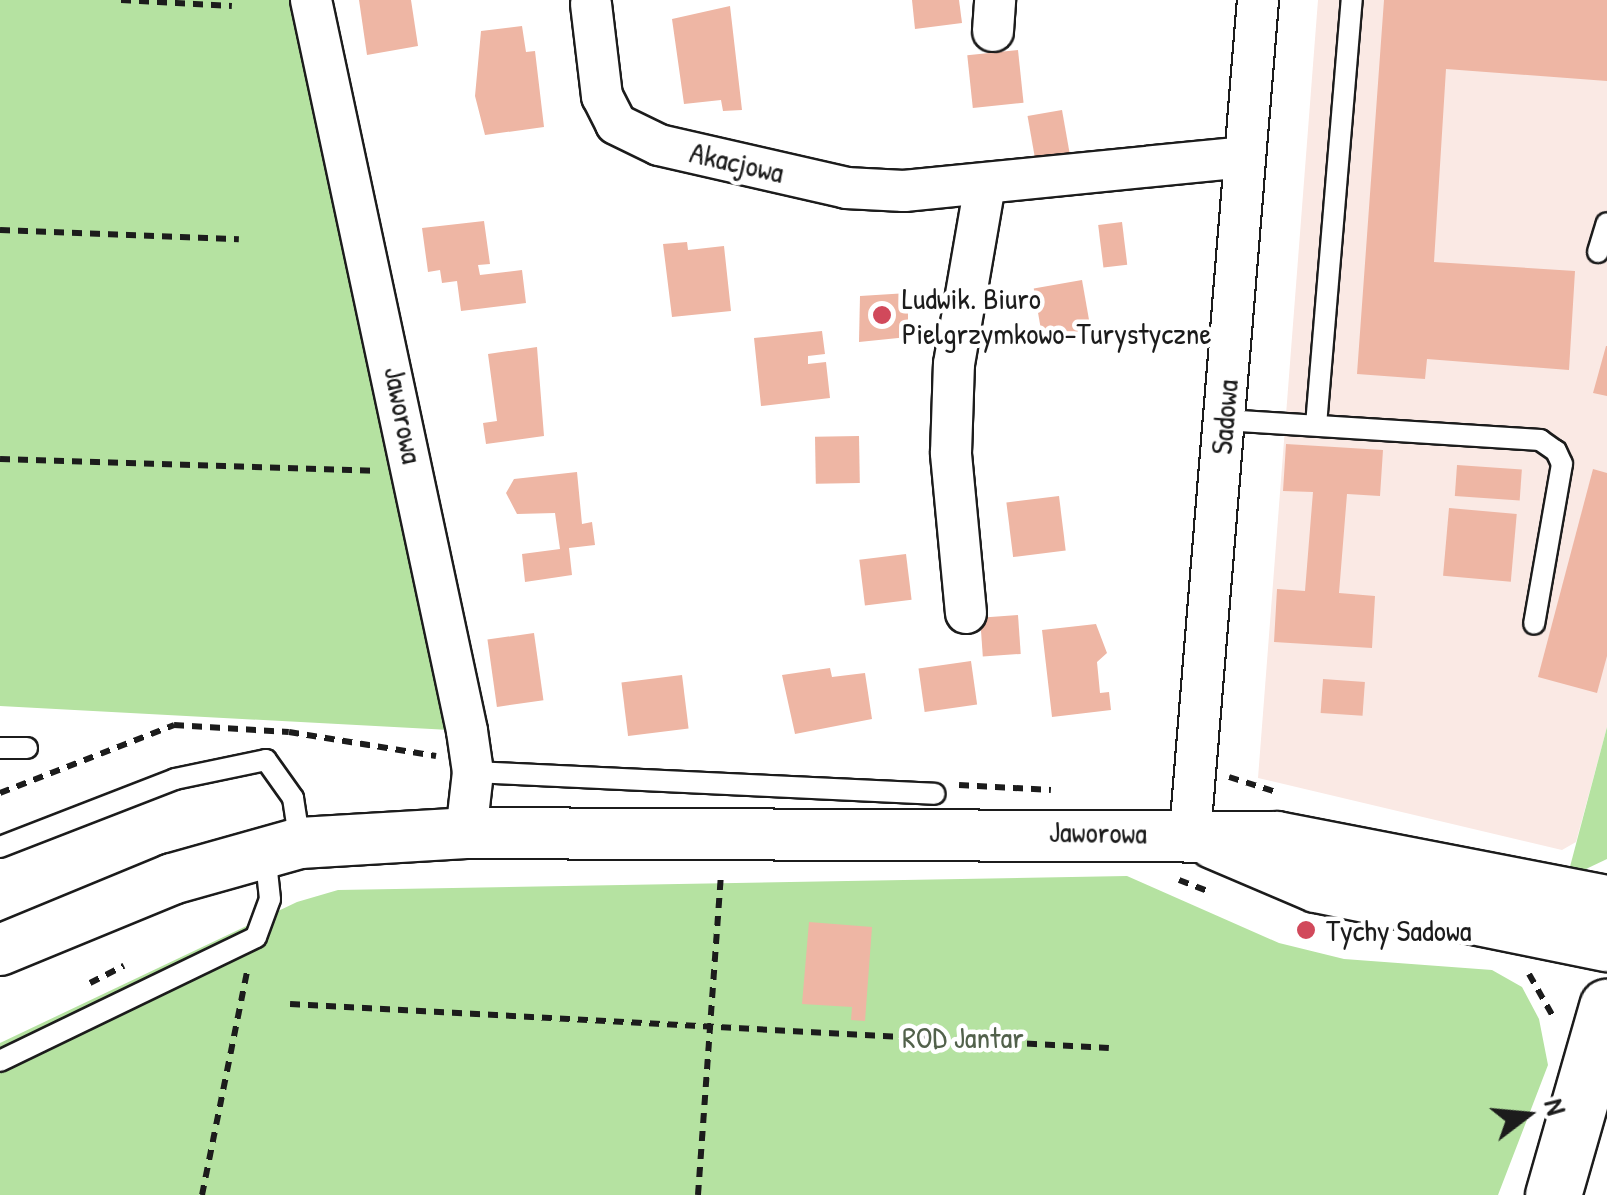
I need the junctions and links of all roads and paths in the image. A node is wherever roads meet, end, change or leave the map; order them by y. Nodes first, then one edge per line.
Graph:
1 (121, 0) edge
2 (312, 0) edge
3 (1258, 0) edge
4 (1352, 0) edge
5 (591, 4) dead end
6 (232, 6) dead end
7 (1244, 157) junction
8 (986, 184) junction
9 (1607, 223) edge
10 (0, 230) edge
11 (239, 240) dead end
12 (1598, 252) dead end
13 (1224, 420) junction
14 (1316, 426) junction
15 (0, 458) edge
16 (415, 472) junction
17 (966, 613) dead end
18 (1534, 624) dead end
19 (0, 748) edge
20 (28, 748) dead end
21 (472, 772) junction
22 (934, 794) dead end
23 (466, 833) junction
24 (0, 847) edge
25 (282, 848) junction
26 (1181, 856) junction
27 (722, 862) dead end
28 (1217, 895) dead end
29 (1607, 902) edge
30 (1607, 946) edge
31 (0, 950) edge
32 (238, 950) junction
33 (1514, 965) dead end
34 (290, 1004) dead end
35 (710, 1024) junction
36 (1602, 1026) edge
37 (1109, 1048) dead end
38 (0, 1061) edge
39 (202, 1195) edge
40 (698, 1195) edge
41 (1554, 1195) edge

1 - 6 path
2 - 16 street, Jaworowa
3 - 7 street, Sadowa
4 - 14 lane
5 - 8 street, Akacjowa
7 - 8 street, Akacjowa
7 - 13 street, Sadowa
8 - 17 street
9 - 12 lane
10 - 11 path
13 - 14 lane
13 - 26 street, Sadowa
14 - 18 lane
15 - 16 path
16 - 21 street, Jaworowa
19 - 20 lane
21 - 22 lane
21 - 23 street, Jaworowa
23 - 25 street, Jaworowa
23 - 26 street, Jaworowa
24 - 25 lane
25 - 31 street, Jaworowa
25 - 32 lane
26 - 28 path
26 - 29 street
26 - 30 street
27 - 35 path
32 - 38 lane
32 - 39 path
33 - 36 path
34 - 35 path
35 - 37 path
35 - 40 path
36 - 41 main road

